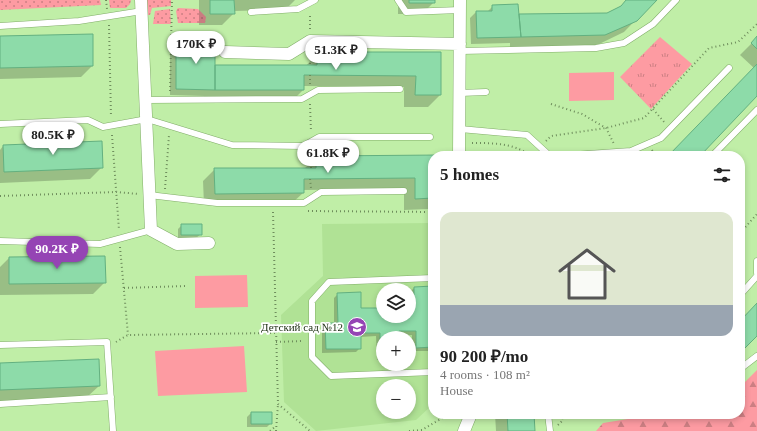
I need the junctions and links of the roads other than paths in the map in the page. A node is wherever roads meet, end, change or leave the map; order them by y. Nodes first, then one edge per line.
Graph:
1 (316, 0) edge
2 (398, 0) edge
3 (676, 0) edge
4 (142, 5) edge
5 (460, 5) edge
6 (251, 12) dead end
7 (0, 26) edge
8 (460, 48) junction
9 (225, 52) dead end
10 (729, 68) dead end
11 (400, 89) dead end
12 (486, 92) dead end
13 (460, 93) junction
14 (146, 100) junction
15 (757, 110) edge
16 (147, 119) junction
17 (0, 124) edge
18 (460, 129) junction
19 (430, 137) dead end
20 (459, 151) edge
21 (544, 151) edge
22 (631, 151) edge
23 (717, 151) edge
24 (404, 191) dead end
25 (150, 195) junction
26 (151, 230) junction
27 (0, 241) edge
28 (209, 243) dead end
29 (757, 261) edge
30 (757, 272) edge
31 (757, 276) edge
32 (428, 278) edge
33 (745, 289) edge
34 (0, 345) edge
35 (757, 356) edge
36 (745, 364) edge
37 (428, 372) edge
38 (111, 397) junction
39 (0, 404) edge
40 (469, 419) edge
41 (549, 419) edge
42 (113, 431) edge
43 (464, 431) edge
44 (550, 431) edge

1 - 6 lane
2 - 5 lane
3 - 8 lane
4 - 7 lane
4 - 14 street
5 - 8 street
8 - 9 street
8 - 13 street
10 - 22 lane
11 - 14 lane
12 - 13 lane
13 - 18 street
14 - 16 street
15 - 23 lane
16 - 17 lane
16 - 19 lane
16 - 25 street
18 - 20 street
18 - 21 lane
24 - 25 lane
25 - 26 street
26 - 27 lane
26 - 28 street
29 - 30 lane
31 - 33 lane
32 - 37 lane
34 - 38 lane
35 - 36 lane
38 - 39 lane
38 - 42 lane
40 - 43 street
41 - 44 lane

